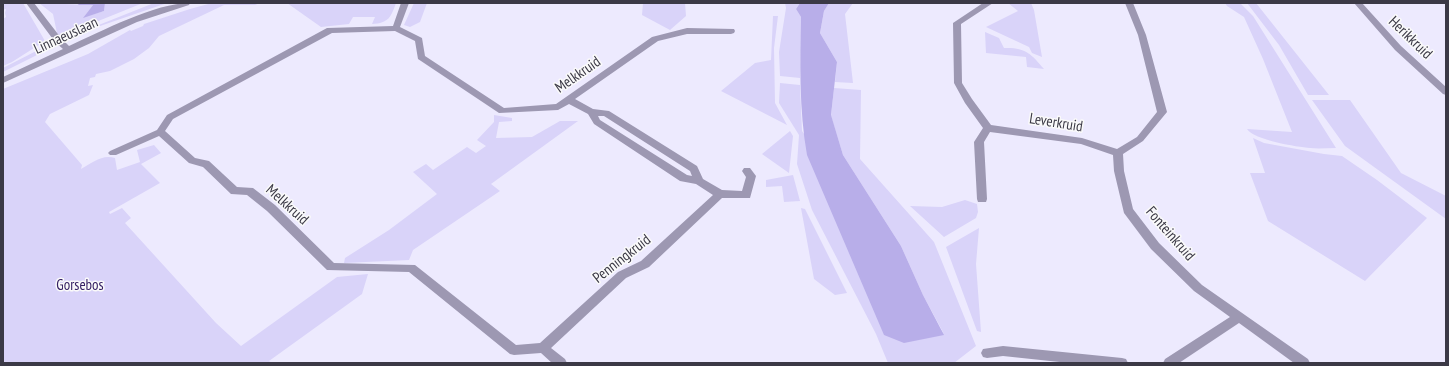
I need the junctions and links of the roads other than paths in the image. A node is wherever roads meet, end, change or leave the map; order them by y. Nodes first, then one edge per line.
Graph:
1 (30, 3) edge
2 (186, 3) edge
3 (405, 3) edge
4 (989, 3) edge
5 (1129, 3) edge
6 (1358, 3) edge
7 (396, 28) junction
8 (731, 31) dead end
9 (68, 50) junction
10 (3, 80) edge
11 (1446, 92) edge
12 (569, 100) junction
13 (988, 128) junction
14 (160, 132) junction
15 (113, 153) dead end
16 (1118, 153) junction
17 (747, 171) dead end
18 (720, 194) junction
19 (982, 199) dead end
20 (1239, 317) junction
21 (543, 348) junction
22 (987, 353) dead end
23 (561, 363) edge
24 (1122, 363) edge
25 (1169, 363) edge
26 (1304, 363) edge

1 - 9 street
2 - 9 street, Linnaeuslaan
3 - 7 street
4 - 13 street
5 - 16 street
6 - 11 street, Herikkruid
7 - 12 street, Melkkruid
7 - 14 street, Melkkruid
8 - 12 street, Melkkruid
9 - 10 street, Linnaeuslaan
12 - 18 street
13 - 16 street, Leverkruid
13 - 19 street
14 - 15 street, Melkkruid
14 - 21 street, Melkkruid
16 - 20 street, Fonteinkruid
17 - 18 street
18 - 21 street, Penningkruid
20 - 25 street
20 - 26 street, Fonteinkruid
21 - 23 street
22 - 24 street

